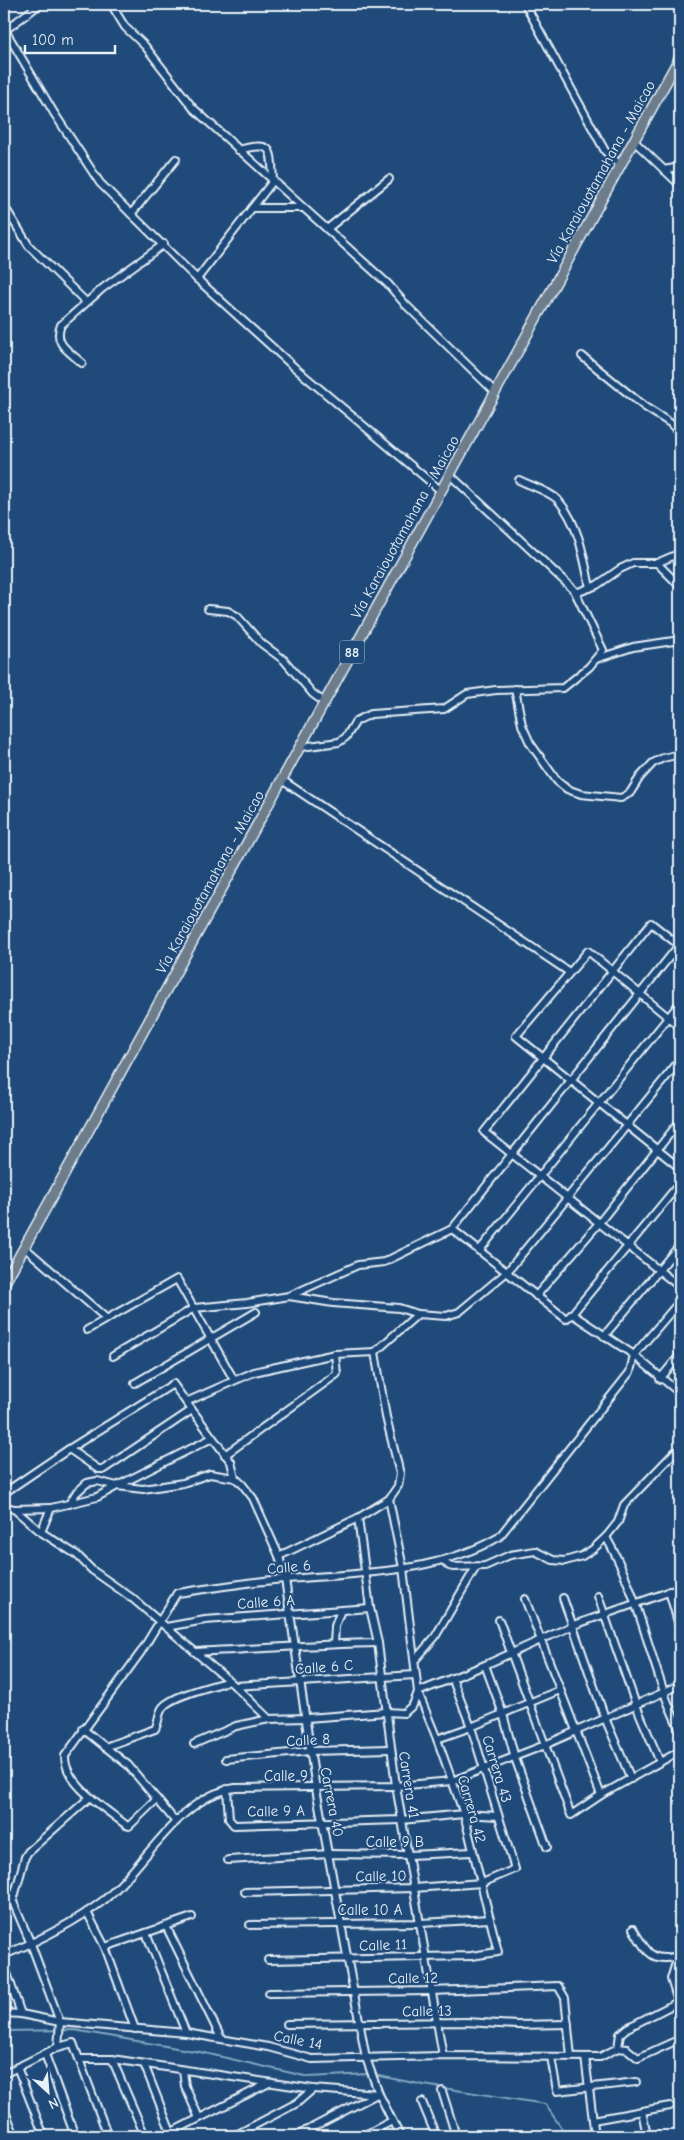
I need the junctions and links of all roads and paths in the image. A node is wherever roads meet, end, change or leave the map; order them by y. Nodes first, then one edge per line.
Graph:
1 (40, 4) edge
2 (111, 4) edge
3 (525, 4) edge
4 (4, 31) edge
5 (680, 57) edge
6 (634, 141) junction
7 (238, 150) junction
8 (176, 159) dead end
9 (621, 166) junction
10 (680, 167) edge
11 (664, 170) junction
12 (389, 180) dead end
13 (273, 181) junction
14 (680, 185) edge
15 (4, 206) edge
16 (252, 208) junction
17 (303, 208) junction
18 (131, 214) junction
19 (327, 229) junction
20 (164, 244) junction
21 (197, 279) junction
22 (86, 302) junction
23 (582, 356) dead end
24 (82, 363) dead end
25 (496, 392) junction
26 (680, 433) edge
27 (449, 474) junction
28 (520, 480) dead end
29 (440, 490) junction
30 (680, 553) edge
31 (657, 563) junction
32 (680, 586) edge
33 (590, 588) junction
34 (576, 593) junction
35 (208, 609) dead end
36 (680, 640) edge
37 (596, 659) junction
38 (515, 689) junction
39 (324, 702) junction
40 (302, 746) junction
41 (680, 754) edge
42 (282, 780) junction
43 (680, 946) edge
44 (612, 971) junction
45 (569, 972) junction
46 (640, 994) junction
47 (680, 1003) edge
48 (668, 1017) junction
49 (680, 1027) edge
50 (543, 1058) junction
51 (680, 1060) edge
52 (571, 1080) junction
53 (599, 1103) junction
54 (680, 1121) edge
55 (627, 1125) junction
56 (657, 1149) junction
57 (512, 1154) junction
58 (680, 1168) edge
59 (540, 1176) junction
60 (680, 1183) edge
61 (567, 1198) junction
62 (599, 1223) junction
63 (452, 1228) junction
64 (680, 1245) edge
65 (628, 1246) junction
66 (24, 1247) junction
67 (479, 1252) junction
68 (659, 1271) junction
69 (507, 1272) junction
70 (4, 1284) edge
71 (680, 1288) edge
72 (289, 1296) junction
73 (536, 1296) junction
74 (680, 1301) edge
75 (194, 1308) junction
76 (256, 1312) dead end
77 (418, 1314) junction
78 (572, 1314) junction
79 (107, 1319) junction
80 (87, 1330) dead end
81 (604, 1336) junction
82 (211, 1338) junction
83 (375, 1352) junction
84 (335, 1354) junction
85 (634, 1355) junction
86 (680, 1355) edge
87 (113, 1356) dead end
88 (660, 1378) junction
89 (234, 1380) junction
90 (135, 1383) dead end
91 (676, 1390) dead end
92 (186, 1402) junction
93 (192, 1410) junction
94 (212, 1438) junction
95 (69, 1449) junction
96 (675, 1452) dead end
97 (225, 1455) junction
98 (234, 1478) junction
99 (117, 1486) junction
100 (4, 1493) edge
101 (390, 1499) junction
102 (69, 1504) junction
103 (4, 1506) edge
104 (51, 1508) junction
105 (14, 1509) junction
106 (358, 1518) junction
107 (41, 1532) junction
108 (606, 1537) junction
109 (279, 1556) junction
110 (444, 1561) junction
111 (476, 1567) junction
112 (403, 1568) junction
113 (366, 1574) junction
114 (285, 1579) junction
115 (680, 1588) edge
116 (669, 1591) junction
117 (598, 1596) dead end
118 (525, 1598) dead end
119 (563, 1598) dead end
120 (635, 1602) junction
121 (370, 1608) junction
122 (341, 1610) junction
123 (290, 1612) junction
124 (604, 1613) junction
125 (499, 1620) dead end
126 (158, 1621) junction
127 (574, 1625) junction
128 (166, 1627) junction
129 (680, 1629) edge
130 (542, 1640) junction
131 (378, 1643) junction
132 (334, 1644) junction
133 (296, 1648) junction
134 (194, 1652) junction
135 (512, 1653) junction
136 (415, 1660) junction
137 (485, 1665) junction
138 (415, 1675) junction
139 (382, 1676) junction
140 (452, 1678) junction
141 (229, 1681) junction
142 (301, 1681) junction
143 (680, 1685) edge
144 (235, 1686) junction
145 (560, 1690) junction
146 (418, 1692) junction
147 (664, 1693) junction
148 (530, 1703) junction
149 (636, 1705) junction
150 (386, 1712) junction
151 (503, 1714) junction
152 (307, 1718) junction
153 (605, 1718) junction
154 (268, 1719) junction
155 (471, 1727) junction
156 (83, 1730) junction
157 (680, 1731) edge
158 (576, 1732) junction
159 (437, 1739) junction
160 (194, 1744) dead end
161 (545, 1745) junction
162 (105, 1747) junction
163 (391, 1749) junction
164 (680, 1750) edge
165 (310, 1751) junction
166 (515, 1758) junction
167 (226, 1759) dead end
168 (660, 1762) junction
169 (484, 1770) junction
170 (631, 1779) junction
171 (452, 1781) junction
172 (396, 1786) junction
173 (227, 1789) junction
174 (316, 1789) junction
175 (601, 1795) junction
176 (90, 1798) junction
177 (158, 1799) junction
178 (464, 1814) junction
179 (498, 1816) junction
180 (401, 1820) junction
181 (176, 1822) junction
182 (324, 1823) junction
183 (547, 1847) dead end
184 (472, 1852) junction
185 (330, 1854) junction
186 (409, 1855) junction
187 (228, 1860) dead end
188 (515, 1868) joint
189 (4, 1881) edge
190 (482, 1883) junction
191 (335, 1888) junction
192 (414, 1888) junction
193 (245, 1892) dead end
194 (14, 1901) junction
195 (87, 1912) junction
196 (192, 1917) dead end
197 (490, 1919) junction
198 (341, 1923) junction
199 (421, 1923) junction
200 (250, 1925) dead end
201 (166, 1926) junction
202 (632, 1929) dead end
203 (146, 1933) junction
204 (31, 1944) junction
205 (105, 1947) junction
206 (498, 1952) joint
207 (4, 1955) edge
208 (426, 1956) junction
209 (679, 1956) edge
210 (347, 1959) junction
211 (268, 1960) dead end
212 (4, 1964) edge
213 (431, 1991) junction
214 (354, 1992) junction
215 (268, 1993) dead end
216 (679, 2004) edge
217 (4, 2013) edge
218 (21, 2014) junction
219 (60, 2024) junction
220 (287, 2024) dead end
221 (359, 2024) junction
222 (438, 2024) junction
223 (568, 2024) junction
224 (135, 2029) junction
225 (186, 2033) junction
226 (220, 2038) junction
227 (680, 2039) edge
228 (58, 2047) junction
229 (618, 2048) junction
230 (45, 2054) junction
231 (443, 2056) junction
232 (551, 2057) junction
233 (571, 2057) junction
234 (584, 2057) junction
235 (80, 2059) junction
236 (112, 2059) junction
237 (367, 2061) junction
238 (144, 2064) junction
239 (17, 2067) junction
240 (183, 2070) junction
241 (4, 2074) edge
242 (636, 2082) dead end
243 (269, 2083) junction
244 (589, 2088) junction
245 (313, 2090) junction
246 (442, 2091) dead end
247 (379, 2094) junction
248 (422, 2102) dead end
249 (670, 2106) dead end
250 (4, 2108) edge
251 (642, 2111) junction
252 (199, 2118) junction
253 (593, 2120) junction
254 (392, 2121) junction
255 (172, 2134) edge
256 (15, 2136) edge
257 (44, 2136) edge
258 (75, 2136) edge
259 (108, 2136) edge
260 (145, 2136) edge
261 (164, 2136) edge
262 (234, 2136) edge
263 (296, 2136) edge
264 (363, 2136) edge
265 (400, 2136) edge
266 (436, 2136) edge
267 (456, 2136) edge
268 (595, 2136) edge
269 (647, 2136) edge

1 - 4 street
2 - 7 street
3 - 9 street
4 - 18 street
5 - 6 highway, Vía Karaiouotamahana - Maicao / 88
6 - 9 highway, Vía Karaiouotamahana - Maicao / 88
6 - 11 street
7 - 13 street
7 - 13 street
8 - 18 street
9 - 25 highway, Vía Karaiouotamahana - Maicao / 88
10 - 11 street
11 - 14 street
12 - 19 street
13 - 16 street
13 - 17 street
15 - 22 street
16 - 17 street
16 - 21 street
17 - 19 street
18 - 20 street
19 - 25 street
20 - 21 street
20 - 22 street
21 - 29 street
22 - 24 street
23 - 26 street
25 - 27 highway, Vía Karaiouotamahana - Maicao / 88
27 - 29 highway, Vía Karaiouotamahana - Maicao / 88
27 - 34 street
28 - 33 street
29 - 39 highway, Vía Karaiouotamahana - Maicao / 88
30 - 31 street
31 - 32 street
31 - 33 street
33 - 34 street
34 - 37 street
35 - 39 street
36 - 37 street
37 - 38 street
38 - 40 street
38 - 41 street
39 - 40 highway, Vía Karaiouotamahana - Maicao / 88
40 - 42 highway, Vía Karaiouotamahana - Maicao / 88
42 - 45 street
42 - 66 highway, Vía Karaiouotamahana - Maicao / 88
43 - 44 street
43 - 46 street
44 - 45 street
44 - 46 street
44 - 50 street
45 - 50 street
46 - 48 street
46 - 52 street
47 - 48 street
48 - 49 street
48 - 53 street
50 - 52 street
50 - 57 street
51 - 55 street
52 - 53 street
52 - 57 street
53 - 55 street
53 - 59 street
54 - 56 street
55 - 56 street
55 - 61 street
56 - 58 street
56 - 62 street
57 - 59 street
57 - 63 street
59 - 61 street
59 - 67 street
60 - 65 street
61 - 62 street
61 - 69 street
62 - 65 street
62 - 73 street
63 - 67 street
63 - 72 street
64 - 68 street
65 - 68 street
65 - 78 street
66 - 70 highway, 88
66 - 79 street
67 - 69 street
68 - 71 street
68 - 81 street
69 - 73 street
69 - 77 street
72 - 75 street
72 - 77 street
73 - 78 street
74 - 85 street
75 - 79 street
75 - 82 street
75 - 87 street
76 - 82 street
77 - 83 street
78 - 81 street
79 - 80 street
81 - 85 street
82 - 89 street
82 - 90 street
83 - 84 street
83 - 101 street
84 - 89 street
84 - 97 street
85 - 88 street
85 - 110 street
86 - 88 street
88 - 91 street
89 - 92 street
92 - 93 street
92 - 95 street
93 - 94 street
93 - 95 street
94 - 97 street
94 - 99 street
95 - 100 street
96 - 108 street
97 - 98 street
98 - 99 street
98 - 109 street, Carrera 40
99 - 102 street
99 - 102 street
101 - 106 street
101 - 112 street
102 - 104 street
103 - 105 street
104 - 105 street
104 - 107 street
105 - 107 street
106 - 109 street
106 - 113 street, Carrera 41
107 - 126 street
108 - 111 street
108 - 120 street
109 - 114 street, Carrera 40
110 - 111 street
110 - 112 street, Calle 6
111 - 136 street
112 - 113 street, Calle 6
112 - 136 street
113 - 114 street, Calle 6
113 - 121 street, Carrera 41
114 - 123 street, Carrera 40
114 - 126 street, Calle 6
115 - 116 street
116 - 120 street
116 - 129 street
117 - 124 street
118 - 130 street
119 - 127 street
120 - 124 street
120 - 147 street
121 - 122 street, Calle 6 A
121 - 131 street, Carrera 41
122 - 123 street, Calle 6 A
122 - 132 street
123 - 128 street, Calle 6 A
123 - 133 street, Carrera 40
124 - 127 street
124 - 149 street
125 - 135 street
126 - 128 street
126 - 156 street
127 - 130 street
127 - 153 street
128 - 134 street
130 - 135 street
130 - 145 street
131 - 132 street
131 - 139 street, Carrera 41
132 - 133 street
133 - 134 street
133 - 142 street, Carrera 40
134 - 141 street
135 - 137 street
135 - 148 street
136 - 138 street
137 - 140 street
137 - 151 street
138 - 139 street, Calle 6 C
138 - 146 street, Carrera 42
139 - 142 street, Calle 6 C
139 - 150 street, Carrera 41
140 - 146 street
140 - 155 street, Carrera 43
141 - 144 street
141 - 162 street
142 - 144 street, Calle 6 C
142 - 152 street, Carrera 40
143 - 147 street, Calle 9
144 - 154 street
145 - 148 street
145 - 158 street
146 - 150 street
146 - 159 street, Carrera 42
147 - 149 street, Calle 9
147 - 157 street
148 - 151 street
148 - 161 street
149 - 153 street, Calle 9
149 - 168 street
150 - 152 street
150 - 163 street, Carrera 41
151 - 155 street
151 - 166 street
152 - 154 street
152 - 165 street, Carrera 40
153 - 158 street, Calle 9
153 - 170 street
154 - 160 street
155 - 159 street
155 - 169 street, Carrera 43
156 - 162 street
156 - 176 street
158 - 161 street, Calle 9
158 - 175 street
159 - 171 street, Carrera 42
161 - 166 street, Calle 9
161 - 175 street
162 - 177 street
163 - 165 street, Calle 8
163 - 172 street, Carrera 41
164 - 168 street
165 - 167 street, Calle 8
165 - 174 street, Carrera 40
166 - 169 street, Calle 9
166 - 183 street
168 - 170 street
169 - 171 street, Calle 9
169 - 179 street, Carrera 43
170 - 175 street
171 - 172 street, Calle 9
171 - 178 street, Carrera 42
172 - 174 street, Calle 9
172 - 180 street, Carrera 41
173 - 174 street, Calle 9
173 - 181 street, Calle 9
173 - 182 street, Calle 9 A
174 - 182 street, Carrera 40
176 - 177 street
176 - 194 street
177 - 181 street
178 - 179 street, Calle 9 A
178 - 180 street, Calle 9 A
178 - 184 street, Carrera 42
179 - 188 street, Carrera 43
180 - 182 street, Calle 9 A
180 - 186 street, Carrera 41
181 - 195 street, Calle 9
182 - 185 street, Carrera 40
184 - 186 street, Calle 9 B
184 - 190 street, Carrera 42
185 - 186 street, Calle 9 B
185 - 187 street, Calle 9 B
185 - 191 street, Carrera 40
186 - 192 street, Carrera 41
188 - 190 street, Calle 10
189 - 194 street
190 - 192 street, Calle 10
190 - 197 street, Carrera 42
191 - 192 street, Calle 10
191 - 193 street, Calle 10
191 - 198 street, Carrera 40
192 - 199 street, Carrera 41
194 - 204 street
195 - 204 street, Calle 9
195 - 205 street
196 - 201 street
197 - 199 street, Calle 10 A
197 - 206 street, Carrera 42
198 - 199 street, Calle 10 A
198 - 200 street, Calle 10 A
198 - 210 street, Carrera 40
199 - 208 street, Carrera 41
201 - 203 street
201 - 226 street
202 - 209 street
203 - 205 street
203 - 225 street
204 - 207 street
204 - 219 street
205 - 224 street
206 - 208 street, Calle 11
208 - 210 street, Calle 11
208 - 213 street, Carrera 41
209 - 216 street
210 - 211 street, Calle 11
210 - 214 street, Carrera 40
212 - 218 street
213 - 214 street, Calle 12
213 - 222 street, Carrera 41
213 - 223 street, Calle 12
214 - 215 street, Calle 12
214 - 221 street, Carrera 40
216 - 229 street
217 - 218 street, Calle 14
218 - 219 street, Calle 14
219 - 224 street, Calle 14
219 - 228 street
220 - 221 street, Calle 13
221 - 222 street, Calle 13
221 - 237 street, Carrera 40
222 - 223 street, Calle 13
222 - 231 street, Carrera 41
223 - 233 street
224 - 225 street, Calle 14
225 - 226 street, Calle 14
226 - 237 street, Calle 14
227 - 229 street
228 - 230 street
228 - 235 street
229 - 234 street, Calle 14
230 - 239 street
230 - 258 street
231 - 232 street, Calle 14
231 - 237 street, Calle 14
232 - 233 street, Calle 14
232 - 244 street
233 - 234 street, Calle 14
234 - 244 street
235 - 236 street
235 - 259 street
236 - 238 street
236 - 260 street
237 - 247 street, Carrera 40
238 - 240 street
238 - 255 street
239 - 241 street
239 - 257 street
240 - 243 street
240 - 252 street
242 - 244 street
243 - 245 street
243 - 252 street
244 - 253 street
245 - 247 street
245 - 262 street
246 - 267 street
247 - 254 street, Carrera 40
247 - 263 street
248 - 266 street
249 - 251 street
250 - 256 street
251 - 253 street
251 - 269 street
252 - 255 street
253 - 268 street
254 - 264 street
254 - 265 street, Carrera 40
255 - 261 street

